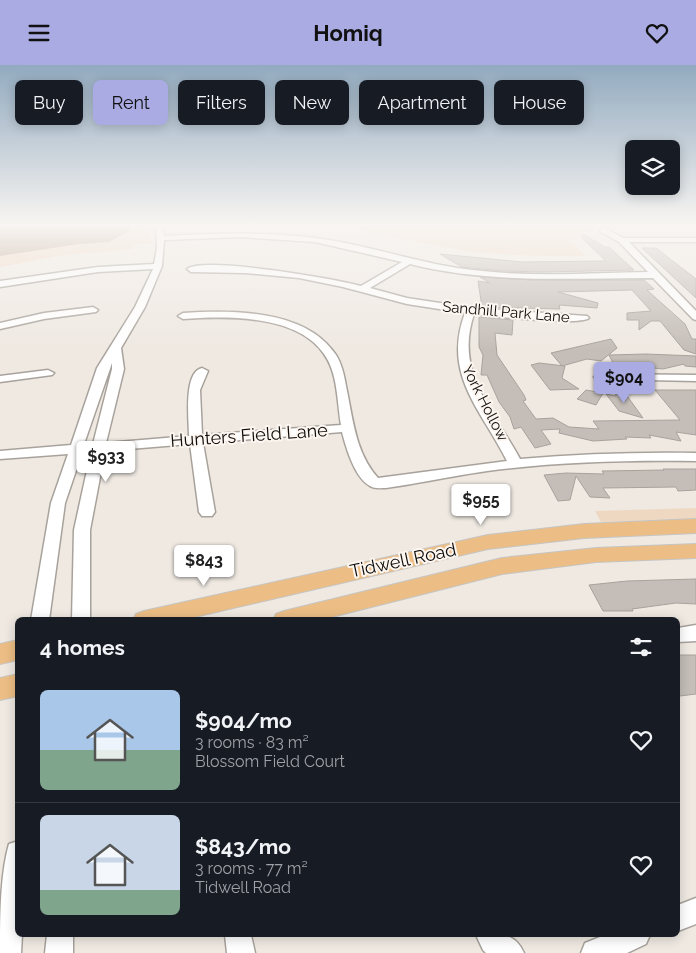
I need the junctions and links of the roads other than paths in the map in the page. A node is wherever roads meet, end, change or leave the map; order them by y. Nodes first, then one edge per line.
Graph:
1 (118, 267) edge
2 (157, 267) edge
3 (398, 267) edge
4 (438, 267) edge
5 (648, 267) edge
6 (191, 269) dead end
7 (655, 275) junction
8 (0, 285) edge
9 (362, 289) junction
10 (93, 310) dead end
11 (470, 312) junction
12 (182, 316) dead end
13 (696, 317) edge
14 (584, 318) dead end
15 (0, 326) edge
16 (116, 349) junction
17 (202, 371) dead end
18 (48, 373) dead end
19 (600, 377) dead end
20 (696, 378) edge
21 (0, 379) edge
22 (348, 427) junction
23 (196, 439) junction
24 (99, 446) junction
25 (76, 448) junction
26 (0, 455) edge
27 (696, 457) edge
28 (516, 465) junction
29 (207, 512) dead end
30 (696, 526) edge
31 (488, 542) junction
32 (696, 551) edge
33 (502, 566) junction
34 (40, 617) edge
35 (81, 617) edge
36 (157, 617) edge
37 (296, 617) edge
38 (696, 633) edge
39 (680, 635) edge
40 (15, 652) edge
41 (0, 655) edge
42 (15, 686) edge
43 (0, 689) edge
44 (15, 880) edge
45 (696, 911) edge
46 (680, 917) edge
47 (60, 937) edge
48 (238, 937) edge
49 (491, 937) edge
50 (632, 937) edge
51 (7, 953) edge
52 (59, 953) edge
53 (241, 953) edge
54 (510, 953) edge
55 (595, 953) edge

1 - 8 street
2 - 16 street
3 - 9 street
4 - 7 street
5 - 7 street
6 - 9 street, Sandhill Park Lane
7 - 13 street
9 - 11 street, Sandhill Park Lane
10 - 15 street
11 - 14 street, Sandhill Park Lane
11 - 28 street, York Hollow
12 - 22 street
16 - 24 street
16 - 25 street
17 - 23 street
18 - 21 street
19 - 20 street
22 - 23 street, Hunters Field Lane
22 - 28 street
23 - 24 street, Hunters Field Lane
23 - 29 street
24 - 25 street, Hunters Field Lane
24 - 35 street
25 - 26 street, Hunters Field Lane
25 - 34 street
27 - 28 street
30 - 31 main road, Tidwell Road
31 - 33 main road
31 - 36 main road, Tidwell Road
32 - 33 main road, Tidwell Road
33 - 37 main road, Tidwell Road
38 - 39 street
40 - 41 main road
42 - 43 main road
44 - 51 street
45 - 46 street
47 - 52 street
48 - 53 street
49 - 54 street
50 - 55 street

